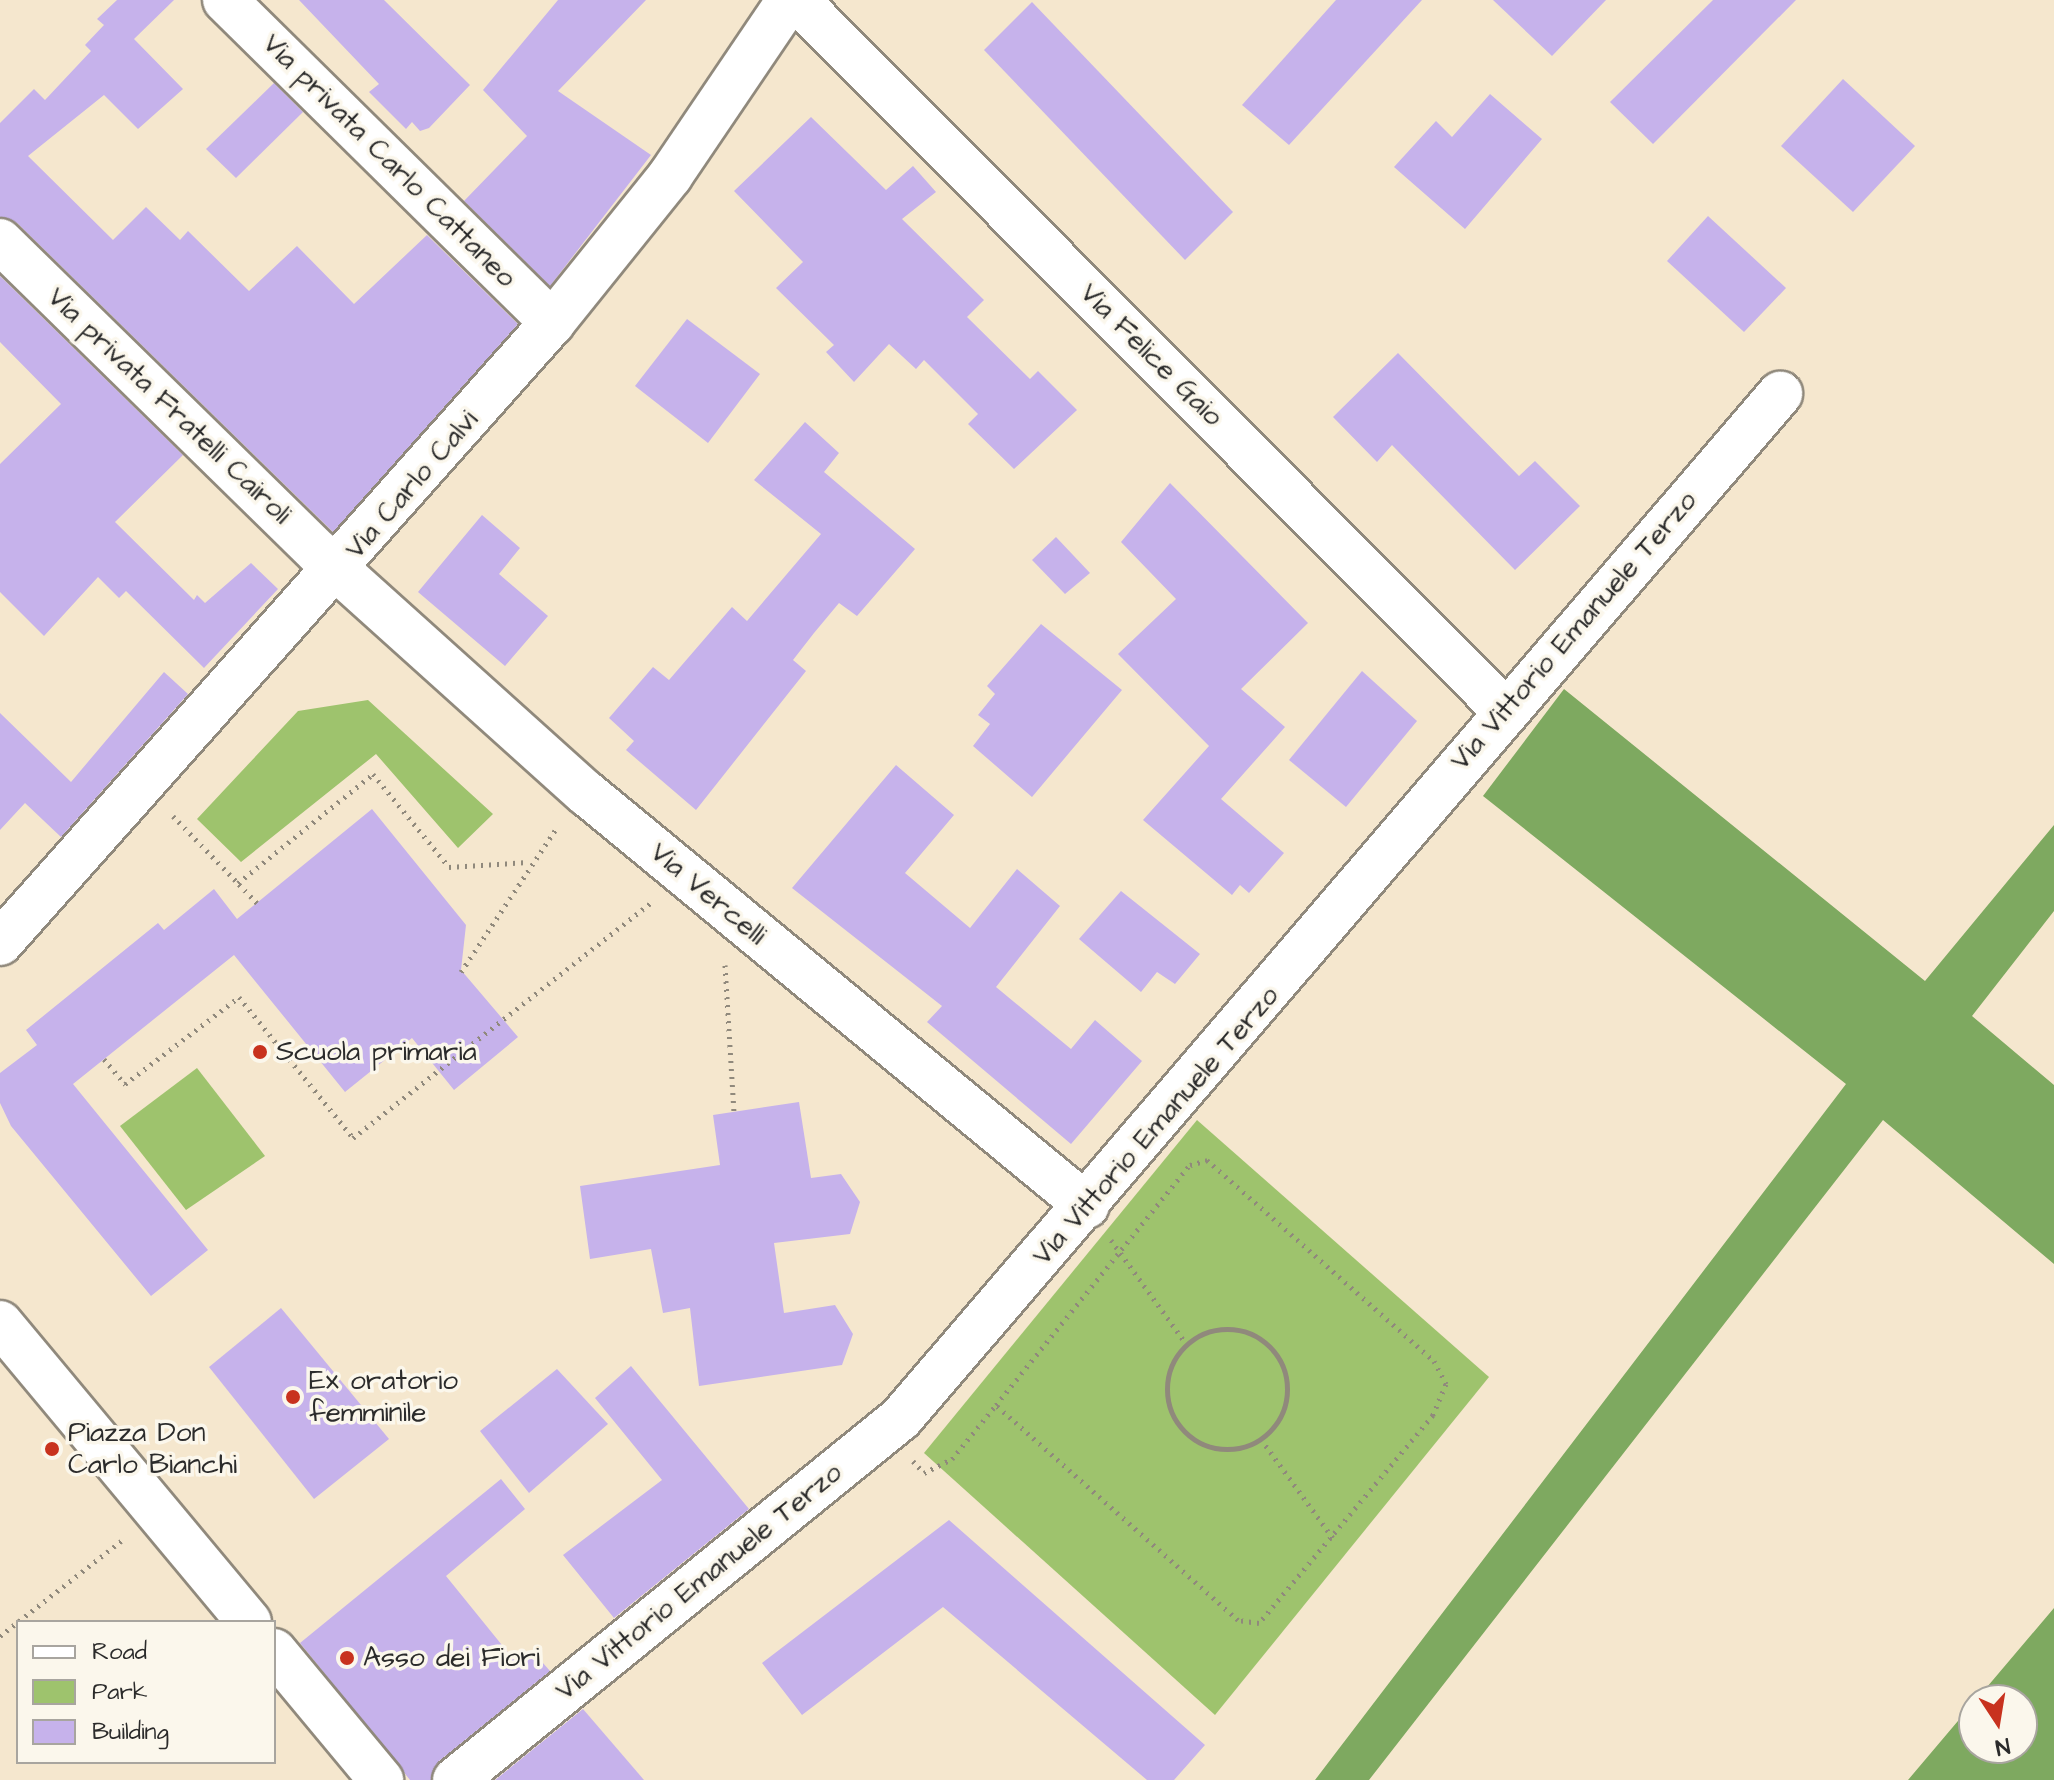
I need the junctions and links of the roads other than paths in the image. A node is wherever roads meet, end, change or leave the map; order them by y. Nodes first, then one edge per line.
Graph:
1 (225, 0) edge
2 (789, 0) edge
3 (797, 0) edge
4 (0, 241) edge
5 (552, 323) junction
6 (1780, 394) dead end
7 (339, 569) junction
8 (1504, 710) junction
9 (0, 943) edge
10 (1087, 1206) junction
11 (0, 1323) edge
12 (247, 1620) edge
13 (276, 1653) edge
14 (381, 1780) edge
15 (455, 1780) edge

1 - 5 street, Via privata Carlo Cattaneo
2 - 5 street, Via Carlo Calvi
3 - 8 street, Via Felice Gaio
4 - 7 street, Via privata Fratelli Cairoli
5 - 7 street, Via Carlo Calvi
6 - 8 street, Via Vittorio Emanuele Terzo
7 - 9 street, Via Carlo Calvi
7 - 10 street, Via Vercelli
8 - 10 street, Via Vittorio Emanuele Terzo
10 - 15 street, Via Vittorio Emanuele Terzo
11 - 12 street
13 - 14 street

